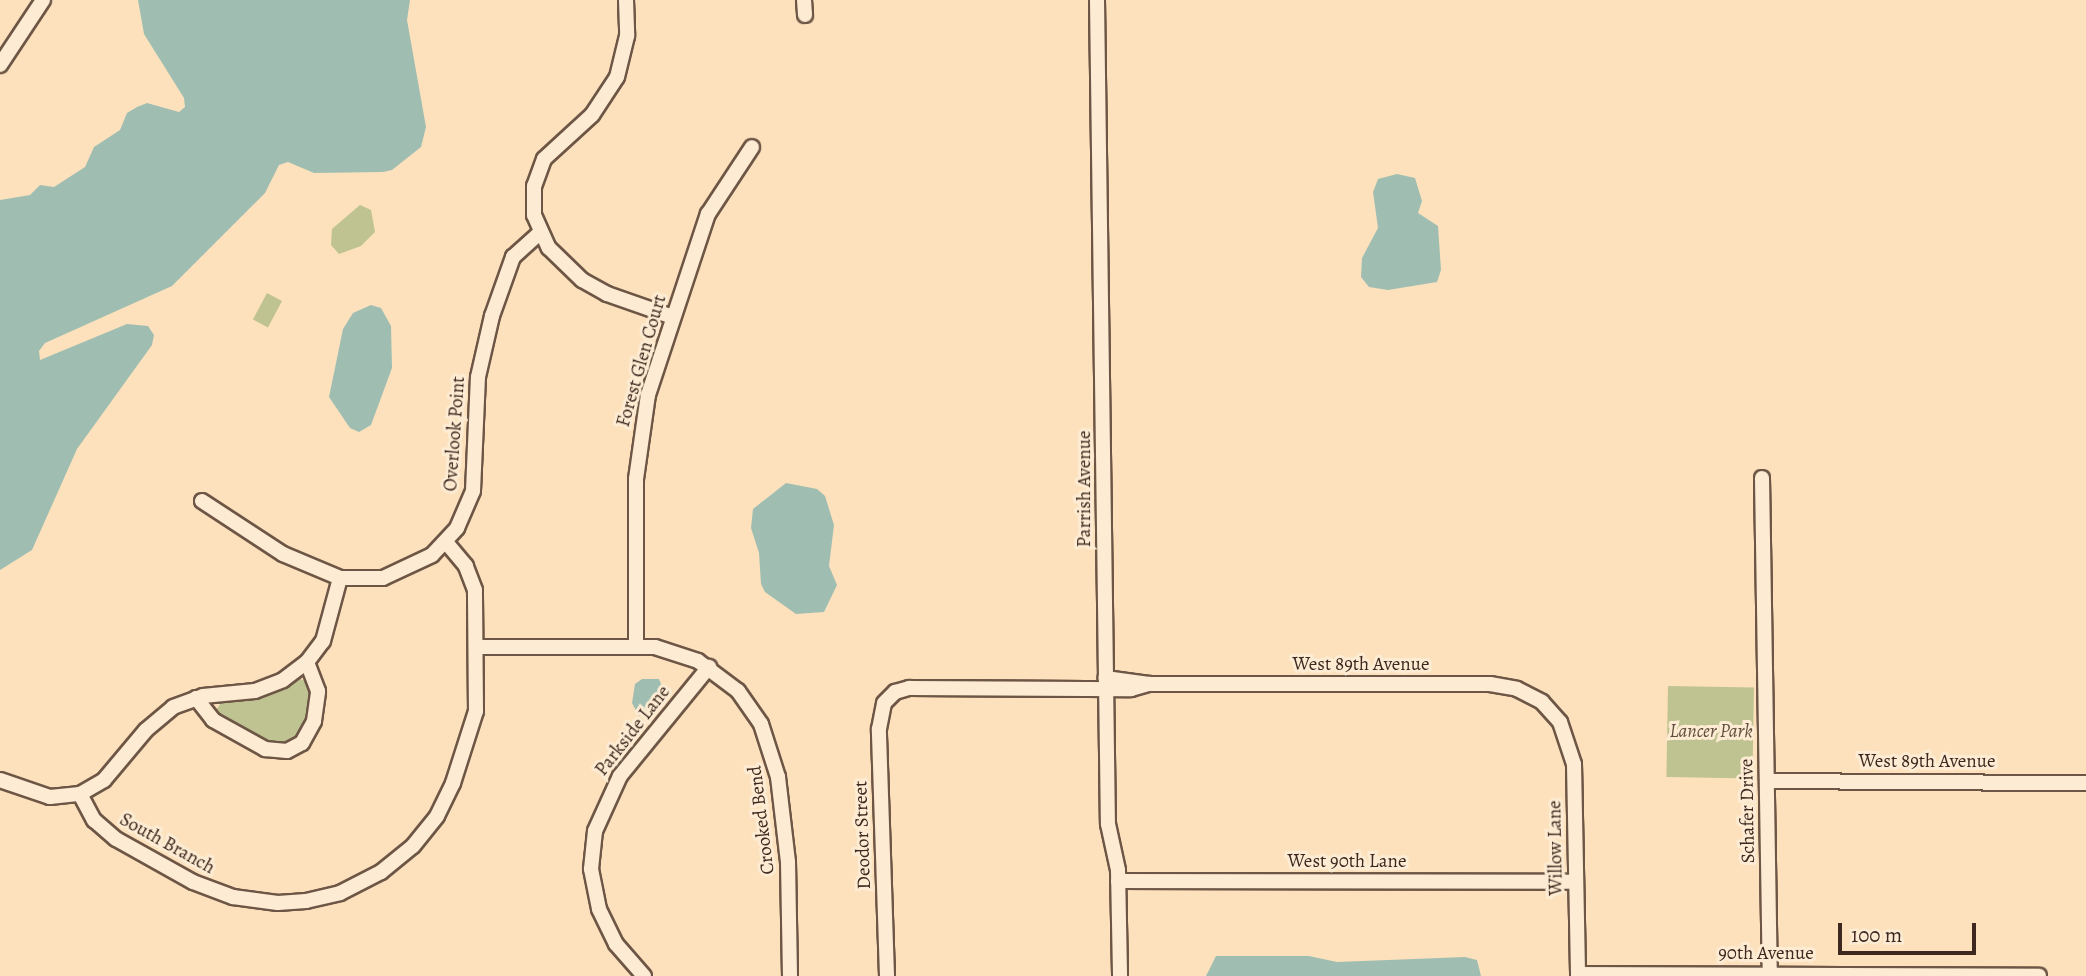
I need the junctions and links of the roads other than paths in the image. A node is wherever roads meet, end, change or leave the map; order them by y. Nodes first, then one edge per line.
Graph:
1 (43, 0) edge
2 (626, 0) edge
3 (804, 0) edge
4 (1097, 0) edge
5 (805, 15) dead end
6 (0, 65) edge
7 (752, 147) dead end
8 (540, 233) junction
9 (673, 317) junction
10 (1762, 478) dead end
11 (202, 501) dead end
12 (446, 542) junction
13 (340, 578) junction
14 (636, 645) junction
15 (478, 647) junction
16 (307, 662) junction
17 (709, 667) junction
18 (1106, 684) junction
19 (890, 696) joint
20 (196, 698) junction
21 (1560, 722) joint
22 (0, 780) edge
23 (1767, 781) junction
24 (2086, 783) edge
25 (80, 794) junction
26 (1118, 881) junction
27 (1576, 882) junction
28 (1770, 974) edge
29 (1578, 975) edge
30 (2039, 975) edge
31 (645, 976) edge
32 (790, 976) edge
33 (887, 976) edge
34 (1120, 976) edge

1 - 6 street
2 - 8 street
3 - 5 street
4 - 18 street, Parrish Avenue
7 - 9 street, Forest Glen Court
8 - 9 street
8 - 12 street, Overlook Point
9 - 14 street, Forest Glen Court
10 - 23 street, Schafer Drive
11 - 13 street, Overlook Point
12 - 13 street, Overlook Point
12 - 15 street, South Branch
13 - 16 street
14 - 15 street, Crooked Bend
14 - 17 street, Crooked Bend
15 - 25 street, South Branch
16 - 20 street
16 - 20 street
17 - 31 street, Parkside Lane
17 - 32 street, Crooked Bend
18 - 19 street, West 89th Avenue
18 - 21 street, West 89th Avenue
18 - 26 street, Parrish Avenue
19 - 33 street, Deodor Street
20 - 25 street
21 - 27 street, Willow Lane
22 - 25 street
23 - 24 street, West 89th Avenue
23 - 28 street, Schafer Drive
26 - 27 street, West 90th Lane
26 - 34 street, Parrish Avenue
27 - 29 street, Willow Lane
28 - 29 street, 90th Avenue
28 - 30 street, 90th Avenue

